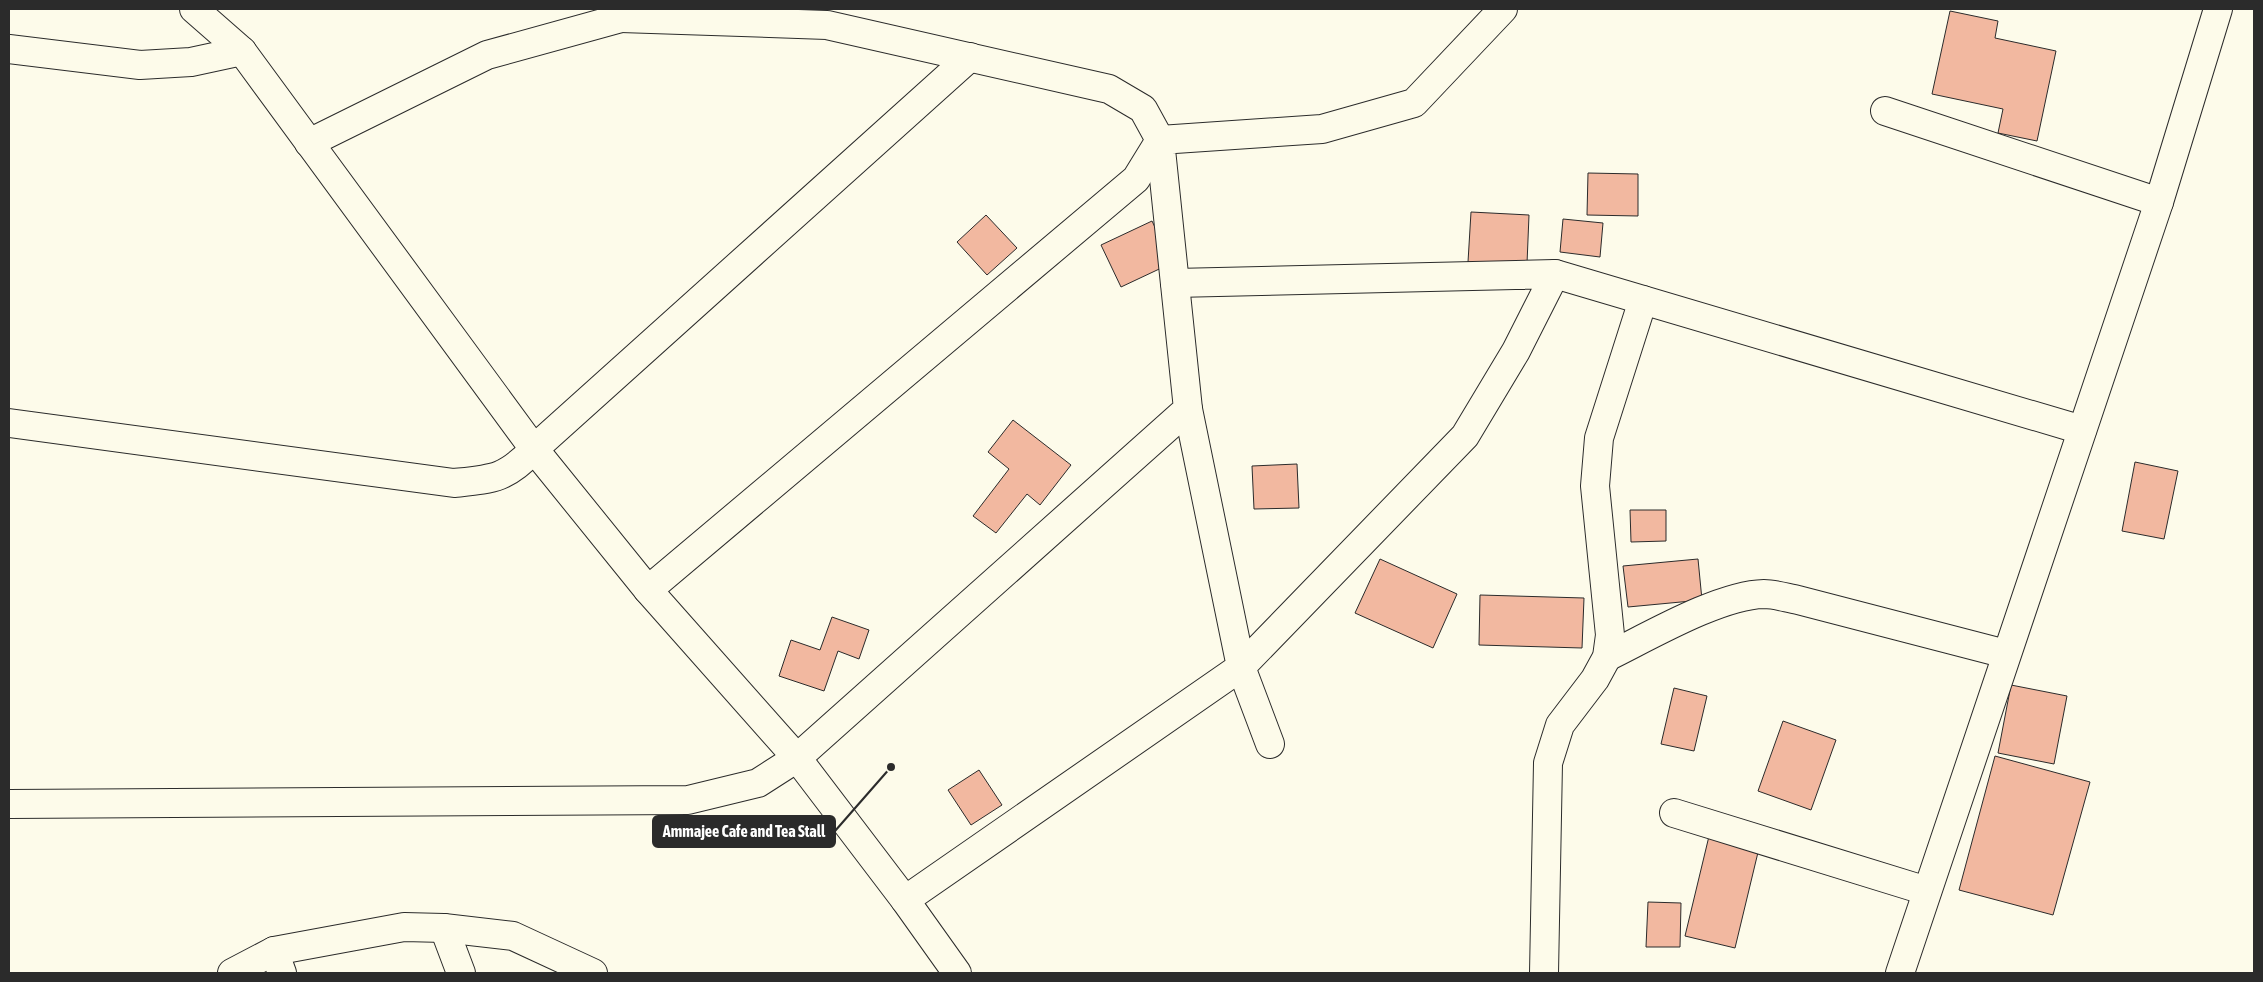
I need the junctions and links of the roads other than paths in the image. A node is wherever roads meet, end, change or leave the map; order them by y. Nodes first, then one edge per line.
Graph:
1 (194, 9) edge
2 (1503, 9) edge
3 (2218, 9) edge
4 (622, 14) edge
5 (9, 49) edge
6 (242, 51) junction
7 (970, 57) junction
8 (1885, 111) dead end
9 (1160, 140) junction
10 (309, 143) junction
11 (2159, 202) junction
12 (1555, 274) junction
13 (1175, 283) junction
14 (1643, 300) junction
15 (1188, 409) junction
16 (9, 423) edge
17 (2082, 430) junction
18 (534, 449) junction
19 (648, 590) junction
20 (2006, 654) junction
21 (1606, 657) junction
22 (1241, 667) junction
23 (1270, 744) dead end
24 (797, 758) junction
25 (9, 804) edge
26 (1674, 813) dead end
27 (1928, 891) junction
28 (905, 900) junction
29 (444, 928) junction
30 (278, 962) edge
31 (232, 973) edge
32 (461, 973) edge
33 (592, 973) edge
34 (956, 973) edge
35 (1544, 973) edge
36 (1900, 973) edge

1 - 6 street
2 - 9 street
3 - 11 street
4 - 7 street
4 - 10 street
5 - 6 street
6 - 10 street
7 - 9 street
7 - 18 street
8 - 11 street
9 - 13 street
9 - 19 street
10 - 18 street
11 - 17 street
12 - 13 street
12 - 14 street
12 - 22 street
13 - 15 street
14 - 17 street
14 - 21 street
15 - 22 street
15 - 24 street
16 - 18 street
17 - 20 street
18 - 19 street
19 - 24 street
20 - 21 street
20 - 27 street
21 - 35 street
22 - 23 street
22 - 28 street
24 - 25 street
24 - 28 street
26 - 27 street
27 - 36 street
28 - 34 street
29 - 30 street
29 - 32 street
29 - 33 street
30 - 31 street

